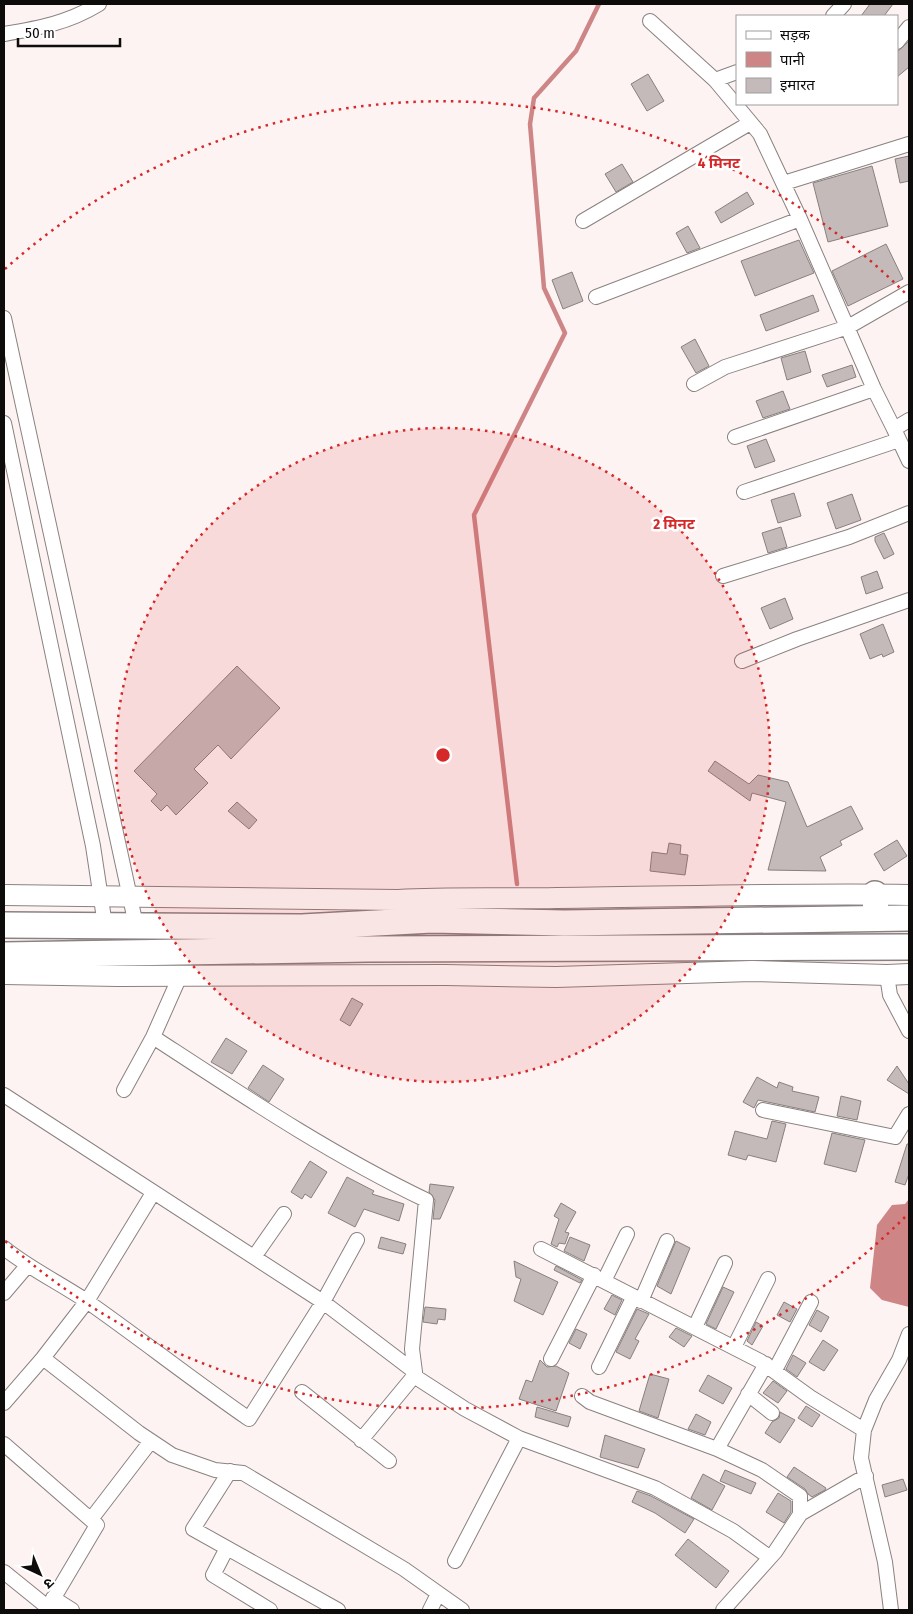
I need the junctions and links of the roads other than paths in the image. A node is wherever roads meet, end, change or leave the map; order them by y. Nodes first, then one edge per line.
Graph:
1 (99, 4) edge
2 (844, 4) edge
3 (834, 15) edge
4 (650, 21) dead end
5 (909, 27) edge
6 (4, 34) edge
7 (898, 41) edge
8 (736, 72) edge
9 (715, 80) junction
10 (750, 123) junction
11 (909, 144) edge
12 (784, 183) junction
13 (800, 219) junction
14 (583, 221) dead end
15 (909, 292) edge
16 (596, 297) dead end
17 (4, 318) edge
18 (848, 327) junction
19 (694, 384) dead end
20 (874, 389) junction
21 (909, 420) edge
22 (4, 423) edge
23 (897, 434) junction
24 (734, 437) dead end
25 (909, 462) edge
26 (744, 492) dead end
27 (909, 513) edge
28 (723, 576) dead end
29 (909, 600) edge
30 (742, 662) dead end
31 (4, 895) edge
32 (909, 895) edge
33 (130, 896) junction
34 (101, 897) junction
35 (876, 906) junction
36 (909, 918) edge
37 (4, 925) edge
38 (104, 925) junction
39 (136, 926) junction
40 (909, 948) edge
41 (4, 955) edge
42 (4, 974) edge
43 (909, 974) edge
44 (887, 975) junction
45 (180, 976) junction
46 (909, 1031) edge
47 (153, 1037) junction
48 (124, 1090) dead end
49 (4, 1095) edge
50 (762, 1110) dead end
51 (909, 1114) edge
52 (153, 1193) junction
53 (284, 1214) dead end
54 (627, 1234) dead end
55 (357, 1240) dead end
56 (667, 1241) dead end
57 (4, 1248) edge
58 (541, 1249) dead end
59 (254, 1258) junction
60 (725, 1263) dead end
61 (27, 1266) junction
62 (599, 1278) junction
63 (768, 1279) dead end
64 (4, 1293) edge
65 (637, 1300) junction
66 (86, 1301) junction
67 (323, 1302) junction
68 (811, 1302) dead end
69 (695, 1327) junction
70 (909, 1334) edge
71 (734, 1347) junction
72 (43, 1358) junction
73 (551, 1359) dead end
74 (599, 1367) dead end
75 (771, 1367) junction
76 (414, 1374) junction
77 (302, 1392) dead end
78 (748, 1394) junction
79 (582, 1396) dead end
80 (4, 1403) edge
81 (772, 1414) dead end
82 (864, 1430) junction
83 (519, 1438) junction
84 (361, 1440) junction
85 (151, 1441) junction
86 (4, 1444) edge
87 (717, 1449) junction
88 (389, 1461) dead end
89 (230, 1471) junction
90 (866, 1476) junction
91 (801, 1513) junction
92 (92, 1518) junction
93 (228, 1548) junction
94 (769, 1558) junction
95 (455, 1561) dead end
96 (4, 1572) edge
97 (438, 1594) junction
98 (51, 1605) edge
99 (72, 1610) edge
100 (270, 1610) edge
101 (338, 1610) edge
102 (430, 1610) edge
103 (462, 1610) edge
104 (724, 1610) edge
105 (891, 1610) edge

1 - 6 street
2 - 3 street
4 - 9 street
5 - 7 street
8 - 9 street
9 - 10 street
10 - 12 street
10 - 14 street
11 - 12 street
12 - 13 street
13 - 16 street
13 - 18 street
15 - 18 street
17 - 33 street
18 - 19 street
18 - 20 street
20 - 23 street
20 - 24 street
21 - 23 street
22 - 34 street
23 - 25 street
23 - 26 street
27 - 28 street
29 - 30 street
31 - 34 street
32 - 35 street
33 - 34 street
33 - 35 street
33 - 39 street
34 - 38 street
35 - 36 highway
35 - 39 highway
37 - 38 highway
38 - 39 highway
40 - 41 highway
42 - 45 street
43 - 44 street
44 - 45 street
44 - 46 street
45 - 47 street
47 - 48 street
47 - 76 street
49 - 52 street
50 - 51 street
52 - 59 street
52 - 66 street
53 - 59 street
54 - 62 street
55 - 67 street
56 - 65 street
57 - 61 street
58 - 62 street
59 - 67 street
60 - 69 street
61 - 64 street
61 - 66 street
62 - 65 street
62 - 73 street
63 - 71 street
65 - 69 street
65 - 74 street
66 - 67 street
66 - 72 street
67 - 76 street
68 - 75 street
69 - 71 street
70 - 82 street
71 - 75 street
72 - 80 street
72 - 85 street
75 - 78 street
75 - 82 street
76 - 83 street
76 - 84 street
77 - 84 street
78 - 81 street
78 - 87 street
79 - 87 street
82 - 90 street
83 - 94 street
83 - 95 street
84 - 88 street
85 - 89 street
85 - 92 street
86 - 92 street
87 - 91 street
89 - 93 street
89 - 97 street
90 - 91 street
90 - 105 street
91 - 94 street
92 - 98 street
93 - 100 street
93 - 101 street
94 - 104 street
96 - 98 street
97 - 102 street
97 - 103 street
98 - 99 street

